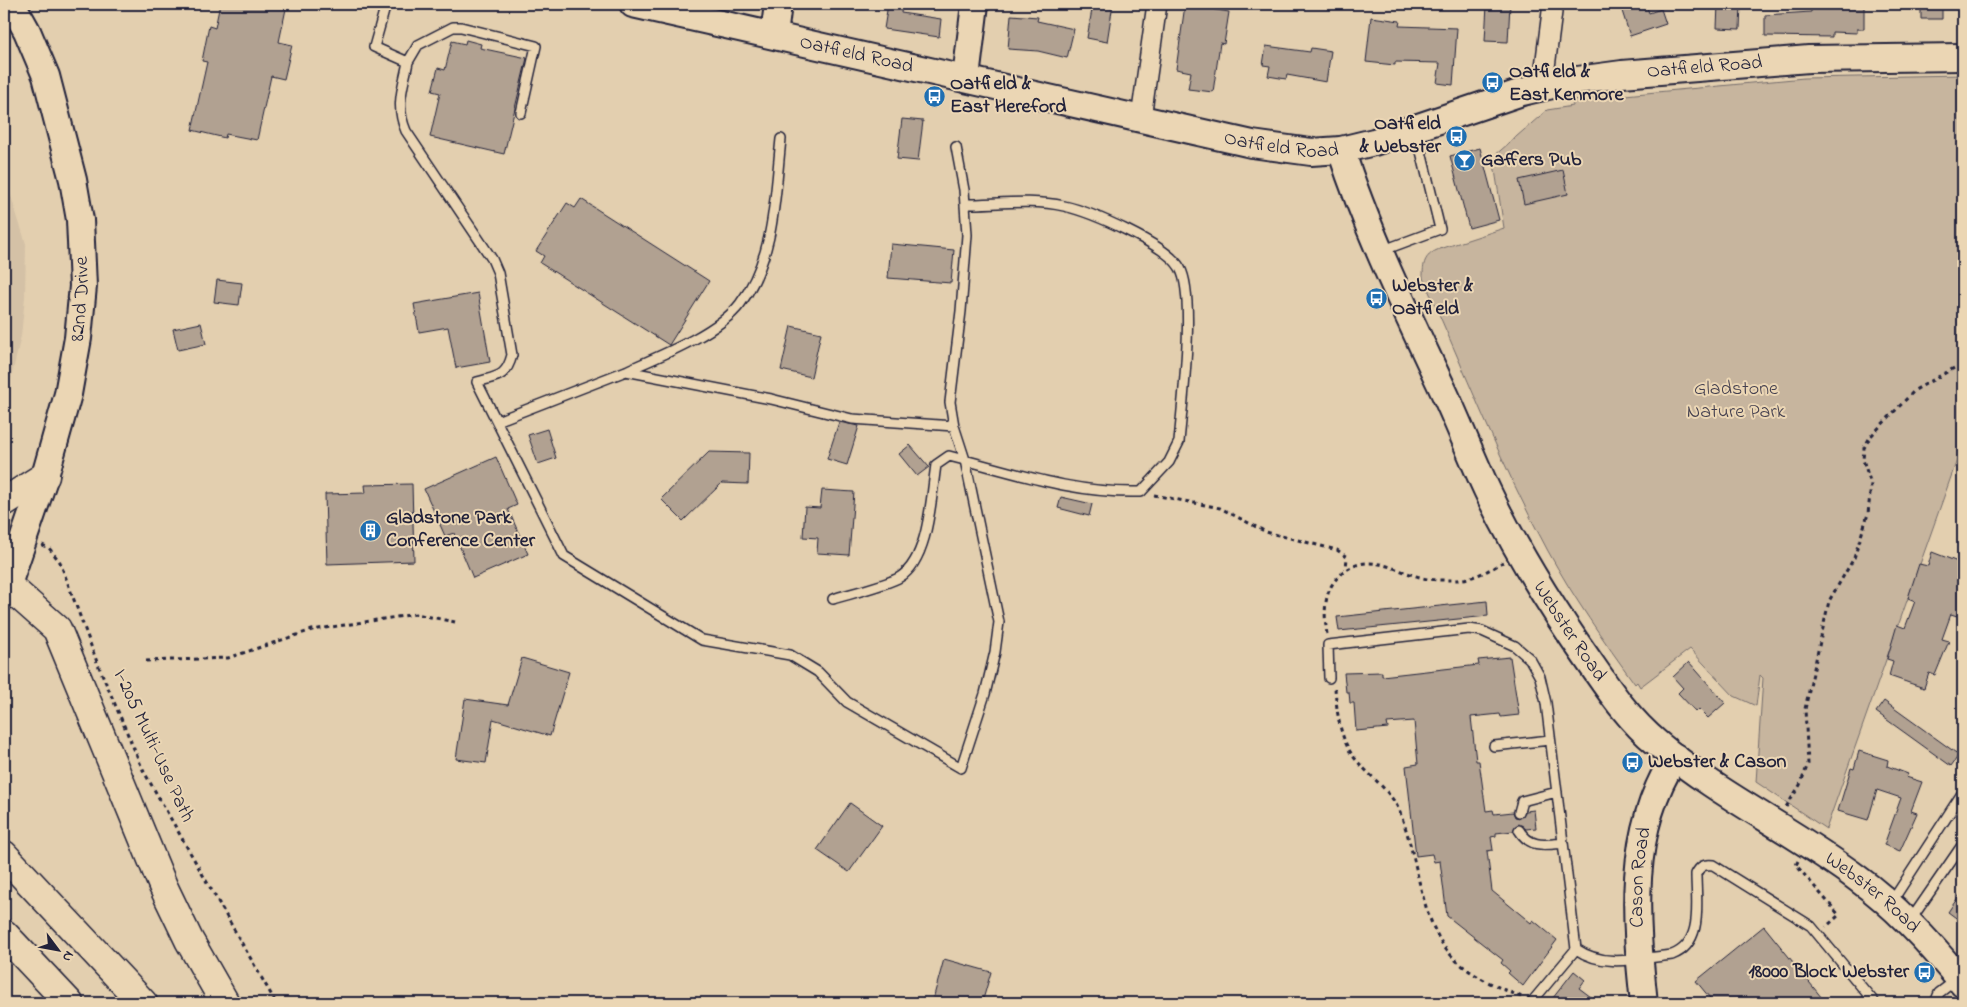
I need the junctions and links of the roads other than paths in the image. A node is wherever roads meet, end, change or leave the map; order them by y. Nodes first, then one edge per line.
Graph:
1 (12, 4) edge
2 (633, 4) edge
3 (778, 4) edge
4 (975, 4) edge
5 (1157, 4) edge
6 (1554, 4) edge
7 (384, 6) edge
8 (774, 35) junction
9 (1963, 56) edge
10 (408, 62) junction
11 (966, 78) junction
12 (1545, 87) junction
13 (522, 113) dead end
14 (1141, 118) junction
15 (1415, 128) junction
16 (781, 139) dead end
17 (956, 147) dead end
18 (1341, 150) junction
19 (965, 204) junction
20 (1381, 251) junction
21 (626, 371) junction
22 (497, 421) junction
23 (954, 426) junction
24 (965, 460) junction
25 (45, 476) junction
26 (4, 502) edge
27 (5, 588) edge
28 (833, 599) dead end
29 (1329, 678) road end
30 (1550, 740) junction
31 (1494, 746) dead end
32 (1675, 757) junction
33 (1556, 792) junction
34 (1963, 792) edge
35 (1519, 812) dead end
36 (1519, 830) dead end
37 (1563, 842) junction
38 (1963, 844) edge
39 (4, 855) edge
40 (1890, 906) junction
41 (1908, 923) junction
42 (4, 934) edge
43 (1576, 948) junction
44 (4, 953) edge
45 (1639, 958) junction
46 (1961, 981) edge
47 (68, 1003) edge
48 (143, 1003) edge
49 (225, 1003) edge
50 (1531, 1003) edge
51 (1644, 1003) edge
52 (1875, 1003) edge
53 (1935, 1003) edge

1 - 25 main road, 82nd Drive
2 - 8 main road, Oatfield Road
3 - 8 main road
4 - 11 main road
5 - 14 street
6 - 12 street
7 - 10 lane
8 - 11 main road, Oatfield Road
9 - 12 main road, Oatfield Road
10 - 13 lane
10 - 22 lane
11 - 14 main road, Oatfield Road
12 - 15 main road, Oatfield Road
14 - 18 main road, Oatfield Road
15 - 18 main road, Oatfield Road
15 - 20 lane
16 - 21 lane
17 - 19 lane
18 - 20 main road, Webster Road
19 - 23 lane
19 - 24 lane
20 - 32 main road, Webster Road
21 - 22 lane
21 - 23 lane
22 - 24 lane
23 - 24 lane
24 - 28 lane
25 - 26 highway
25 - 27 main road, 82nd Drive
27 - 49 highway
29 - 30 lane
30 - 31 lane
30 - 33 lane
32 - 40 main road, Webster Road
32 - 45 main road, Cason Road
33 - 35 lane
33 - 37 lane
34 - 40 lane
36 - 37 lane
37 - 43 lane
38 - 41 lane
39 - 48 highway
40 - 41 main road, Webster Road
41 - 46 main road, Webster Road
42 - 47 highway
43 - 45 lane
43 - 50 lane
44 - 47 highway
45 - 51 main road, Cason Road
45 - 52 lane
46 - 53 lane

